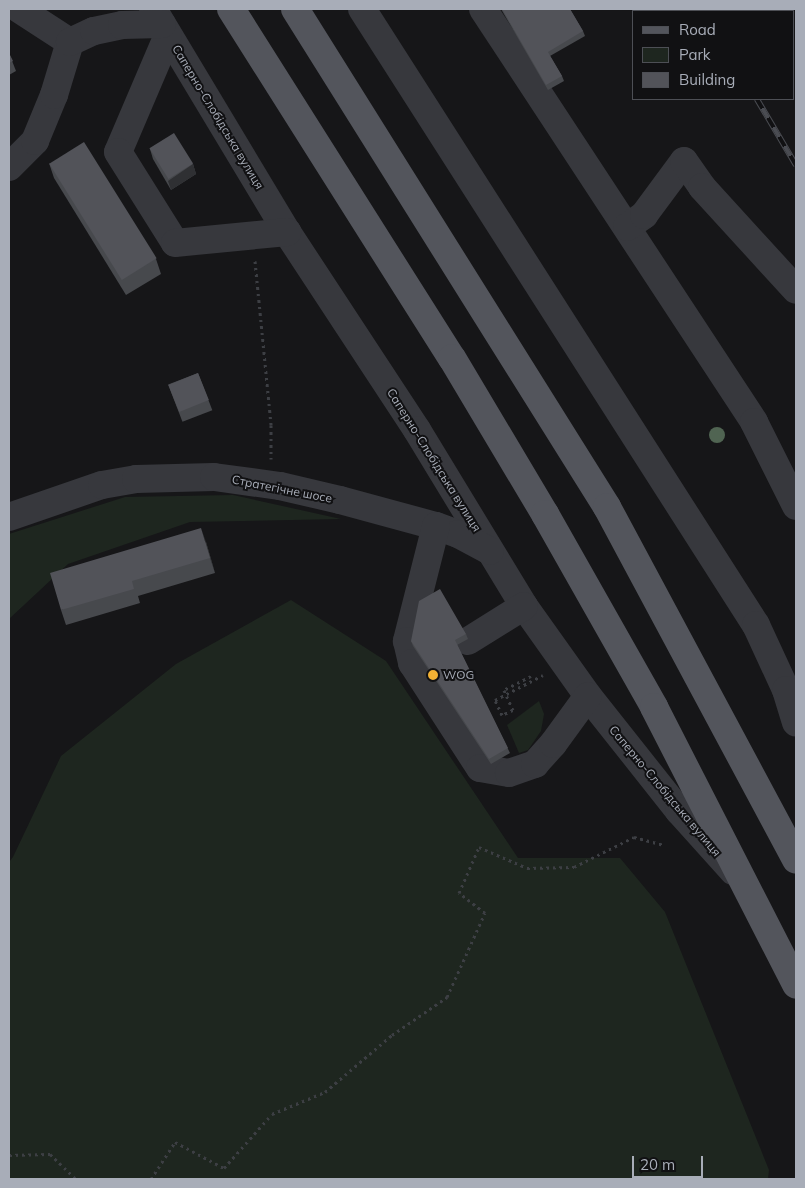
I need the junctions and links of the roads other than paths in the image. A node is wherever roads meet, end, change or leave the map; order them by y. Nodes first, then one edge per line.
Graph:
1 (231, 9) edge
2 (295, 9) edge
3 (362, 9) edge
4 (483, 9) edge
5 (16, 12) edge
6 (161, 22) edge
7 (70, 42) junction
8 (9, 167) edge
9 (627, 227) junction
10 (287, 232) junction
11 (796, 290) edge
12 (796, 506) edge
13 (9, 517) edge
14 (436, 526) junction
15 (492, 552) junction
16 (524, 606) junction
17 (468, 641) edge
18 (588, 696) junction
19 (796, 723) edge
20 (796, 860) edge
21 (747, 887) junction
22 (796, 985) edge

1 - 21 main road, Саперно-Слобідська вулиця
2 - 20 main road
3 - 19 street
4 - 9 street
5 - 7 street
6 - 7 street
6 - 10 street, Саперно-Слобідська вулиця
6 - 10 street
7 - 8 street
9 - 11 street
9 - 12 street
10 - 15 street, Саперно-Слобідська вулиця
13 - 14 street, Стратегічне шосе
14 - 15 street, Стратегічне шосе
14 - 18 street
15 - 16 street, Саперно-Слобідська вулиця
16 - 17 street
16 - 18 street, Саперно-Слобідська вулиця
18 - 21 street, Саперно-Слобідська вулиця
21 - 22 main road, Саперно-Слобідська вулиця

